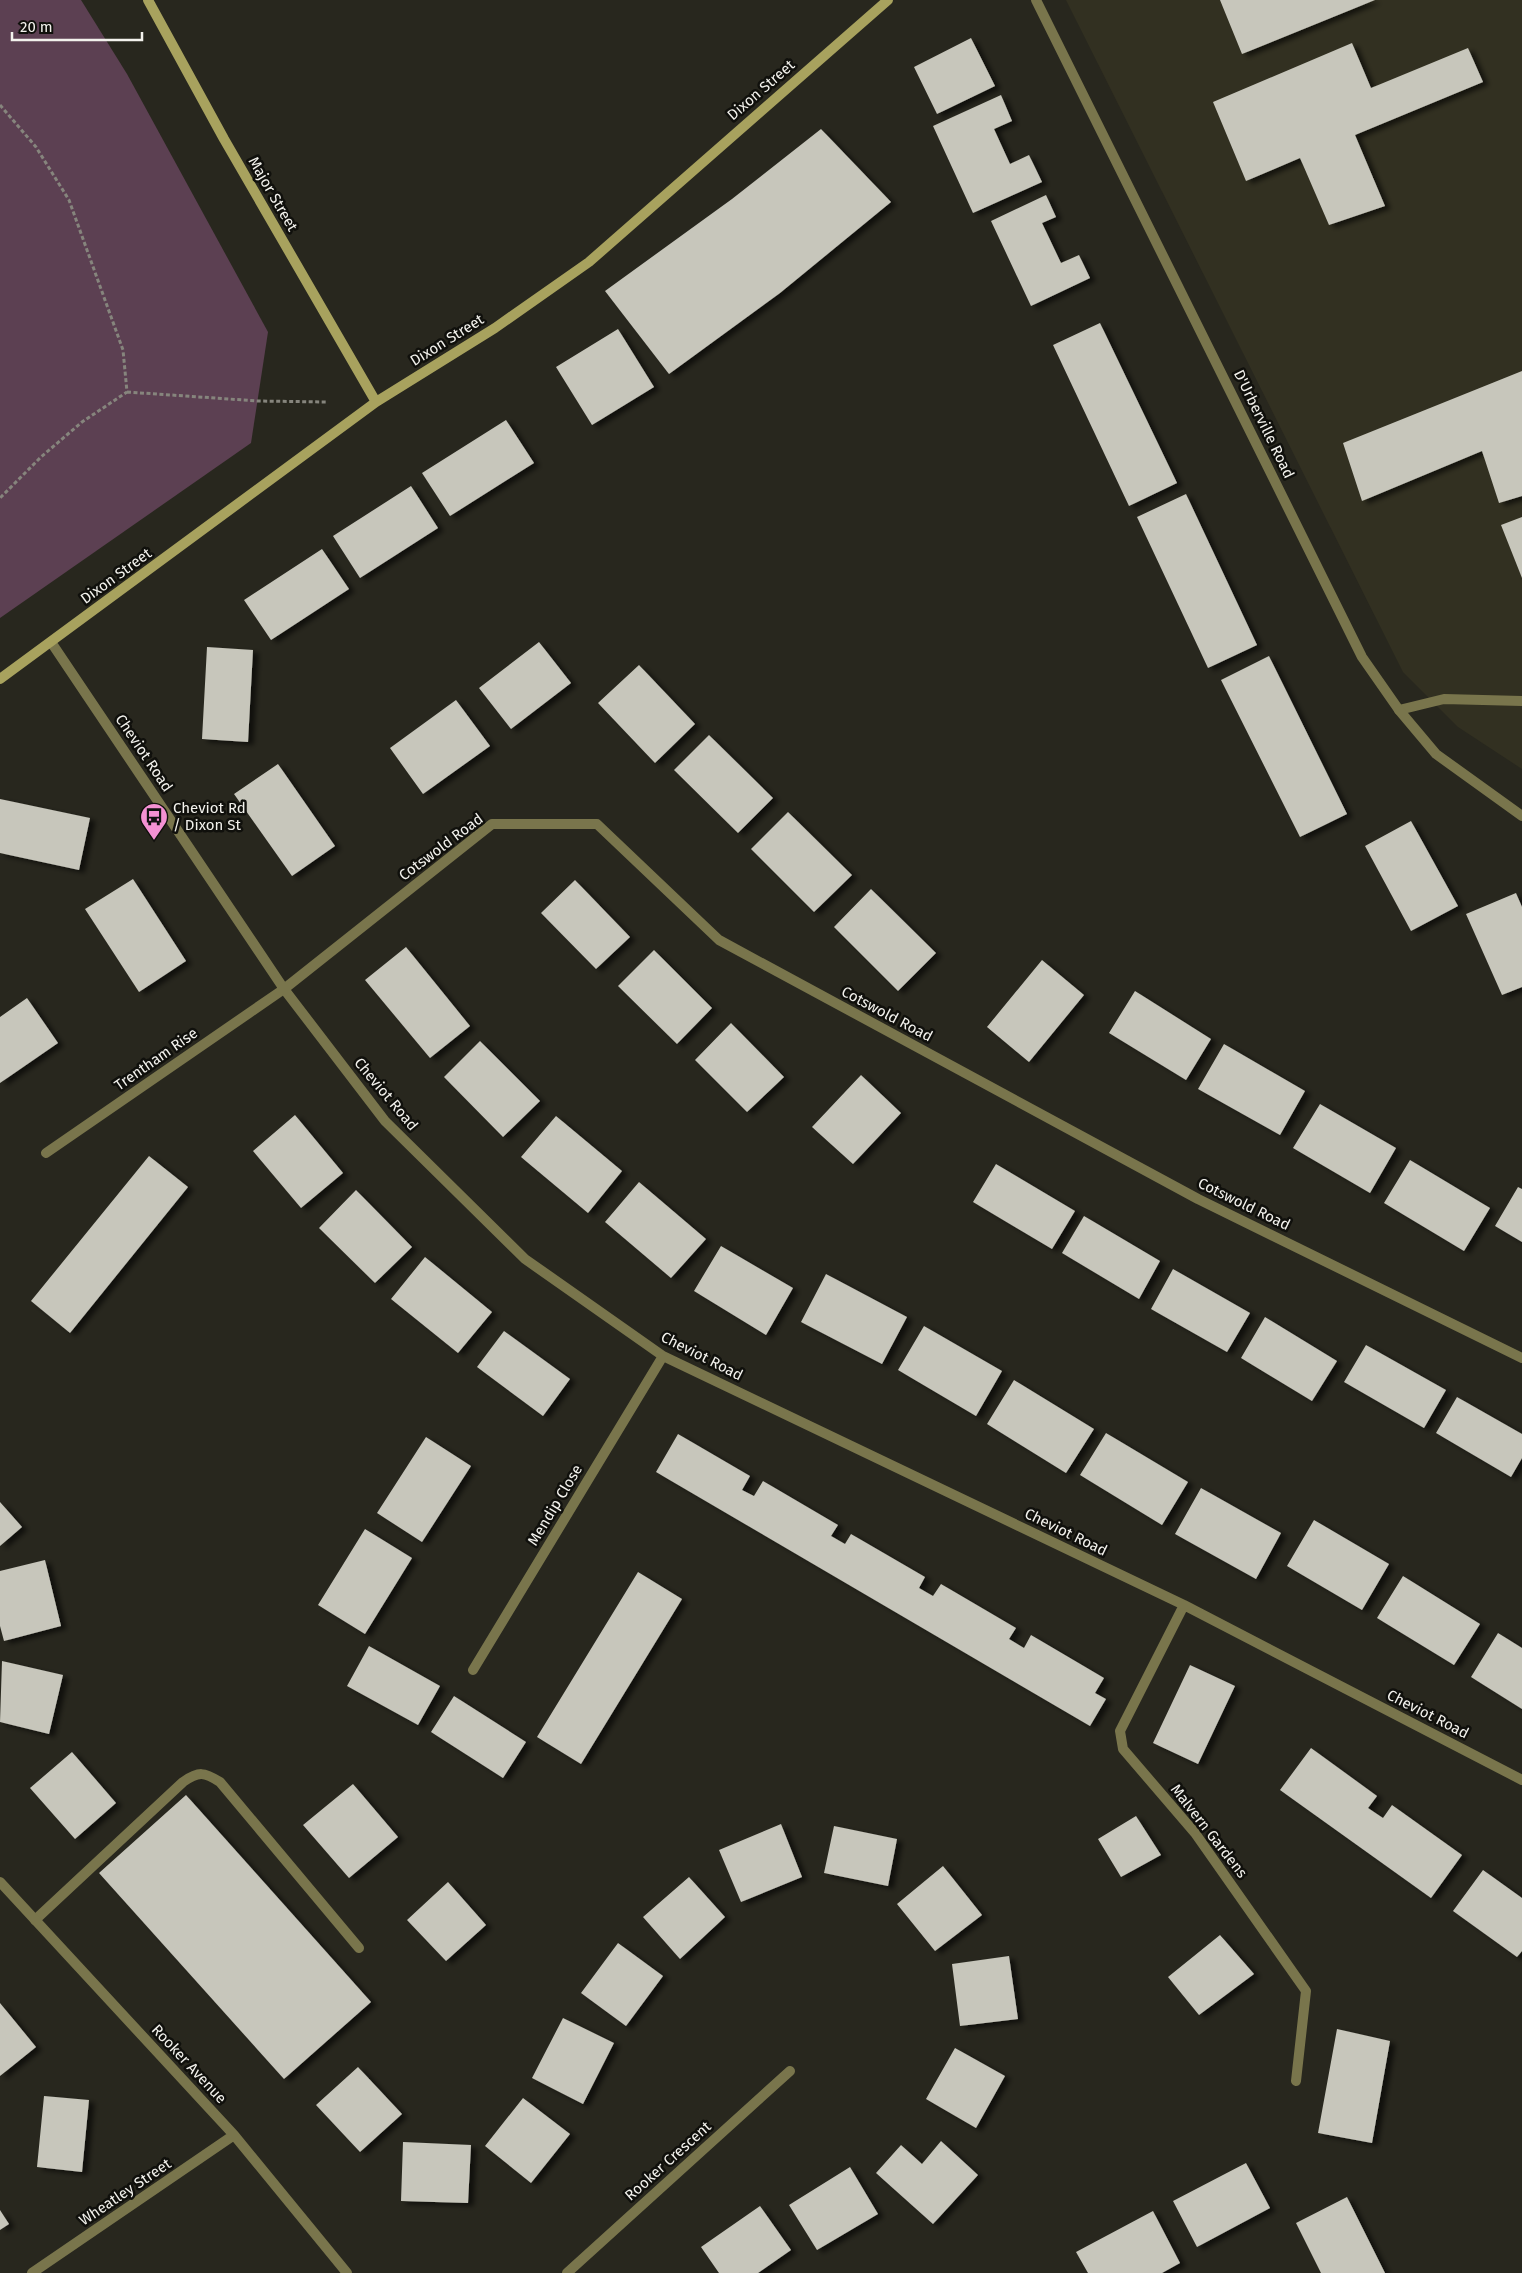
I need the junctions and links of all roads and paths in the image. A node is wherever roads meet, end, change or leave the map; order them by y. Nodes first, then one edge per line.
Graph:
1 (148, 0) edge
2 (888, 0) edge
3 (1036, 0) edge
4 (0, 105) edge
5 (127, 392) junction
6 (376, 402) junction
7 (0, 498) edge
8 (51, 642) junction
9 (0, 679) edge
10 (1522, 701) edge
11 (1398, 710) junction
12 (1522, 816) edge
13 (284, 990) junction
14 (46, 1153) dead end
15 (663, 1356) junction
16 (1522, 1358) edge
17 (1184, 1606) junction
18 (473, 1670) dead end
19 (1522, 1780) edge
20 (0, 1882) edge
21 (34, 1920) junction
22 (359, 1948) dead end
23 (790, 2071) dead end
24 (1296, 2081) dead end
25 (234, 2135) junction
26 (32, 2273) edge
27 (347, 2273) edge
28 (567, 2273) edge

1 - 6 street, Major Street
2 - 6 street, Dixon Street
3 - 11 street, D'Urberville Road
4 - 5 path
5 - 6 path
5 - 7 path
6 - 8 street, Dixon Street
8 - 9 street, Dixon Street
8 - 13 street, Cheviot Road
10 - 11 street
11 - 12 street, D'Urberville Road
13 - 14 street, Trentham Rise
13 - 15 street, Cheviot Road
13 - 16 street, Cotswold Road
15 - 17 street, Cheviot Road
15 - 18 street, Mendip Close
17 - 19 street, Cheviot Road
17 - 24 street, Malvern Gardens
20 - 21 street, Rooker Avenue
21 - 22 street
21 - 25 street, Rooker Avenue
23 - 28 street, Rooker Crescent
25 - 26 street, Wheatley Street
25 - 27 street, Rooker Avenue

